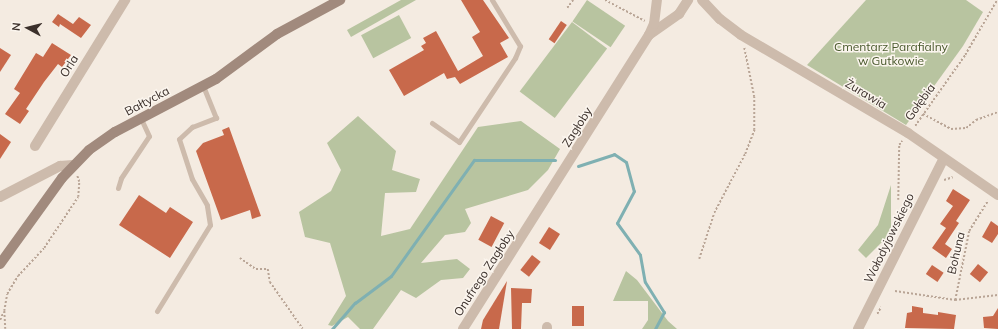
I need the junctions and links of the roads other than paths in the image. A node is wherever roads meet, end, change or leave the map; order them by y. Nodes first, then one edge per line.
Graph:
1 (125, 0) edge
2 (340, 0) edge
3 (492, 0) edge
4 (657, 0) edge
5 (688, 0) edge
6 (702, 0) edge
7 (649, 35) junction
8 (204, 86) junction
9 (141, 119) junction
10 (432, 123) dead end
11 (35, 146) dead end
12 (944, 158) junction
13 (72, 166) junction
14 (118, 188) dead end
15 (996, 193) edge
16 (0, 198) edge
17 (526, 232) joint
18 (0, 264) edge
19 (156, 311) dead end
20 (463, 329) edge
21 (858, 329) edge

1 - 11 street, Orla
2 - 8 main road, Bałtycka
3 - 10 lane
4 - 7 street, Zagłoby
5 - 7 street, Zagłoby
6 - 12 street, Żurawia
7 - 17 street, Zagłoby
8 - 9 main road, Bałtycka
8 - 19 lane
9 - 13 main road, Bałtycka
9 - 14 lane
12 - 15 street, Żurawia
12 - 21 street, Wołodyjowskiego
13 - 16 street
13 - 18 main road, Bałtycka
17 - 20 street, Onufrego Zagłoby

